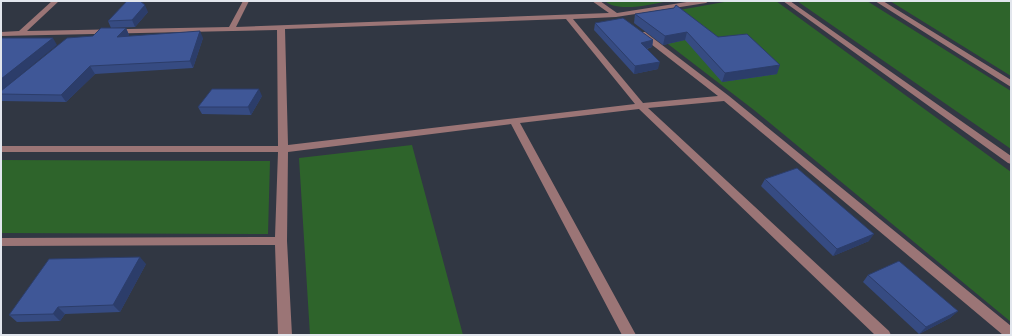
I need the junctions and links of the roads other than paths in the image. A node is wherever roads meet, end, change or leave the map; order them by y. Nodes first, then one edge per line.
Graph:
1 (56, 1) edge
2 (246, 1) edge
3 (595, 1) edge
4 (706, 1) edge
5 (786, 1) edge
6 (878, 1) edge
7 (616, 15) junction
8 (568, 17) junction
9 (281, 26) junction
10 (231, 28) junction
11 (78, 33) junction
12 (1, 34) edge
13 (20, 34) junction
14 (66, 42) edge
15 (1011, 84) edge
16 (726, 98) junction
17 (641, 106) junction
18 (514, 121) junction
19 (1, 149) edge
20 (282, 149) junction
21 (1011, 160) edge
22 (281, 240) junction
23 (1, 242) edge
24 (1011, 334) edge
25 (284, 335) edge
26 (629, 335) edge
27 (884, 335) edge

1 - 13 street
2 - 10 street
3 - 7 street
4 - 7 street
5 - 21 street
6 - 15 street
7 - 8 street
7 - 16 street
8 - 9 street
8 - 17 street
9 - 10 street
9 - 20 street
10 - 11 street
11 - 13 street
11 - 14 street
12 - 13 street
16 - 17 street
16 - 24 street
17 - 18 street
17 - 27 street
18 - 20 street
18 - 26 street
19 - 20 street
20 - 22 street
22 - 23 street
22 - 25 street

